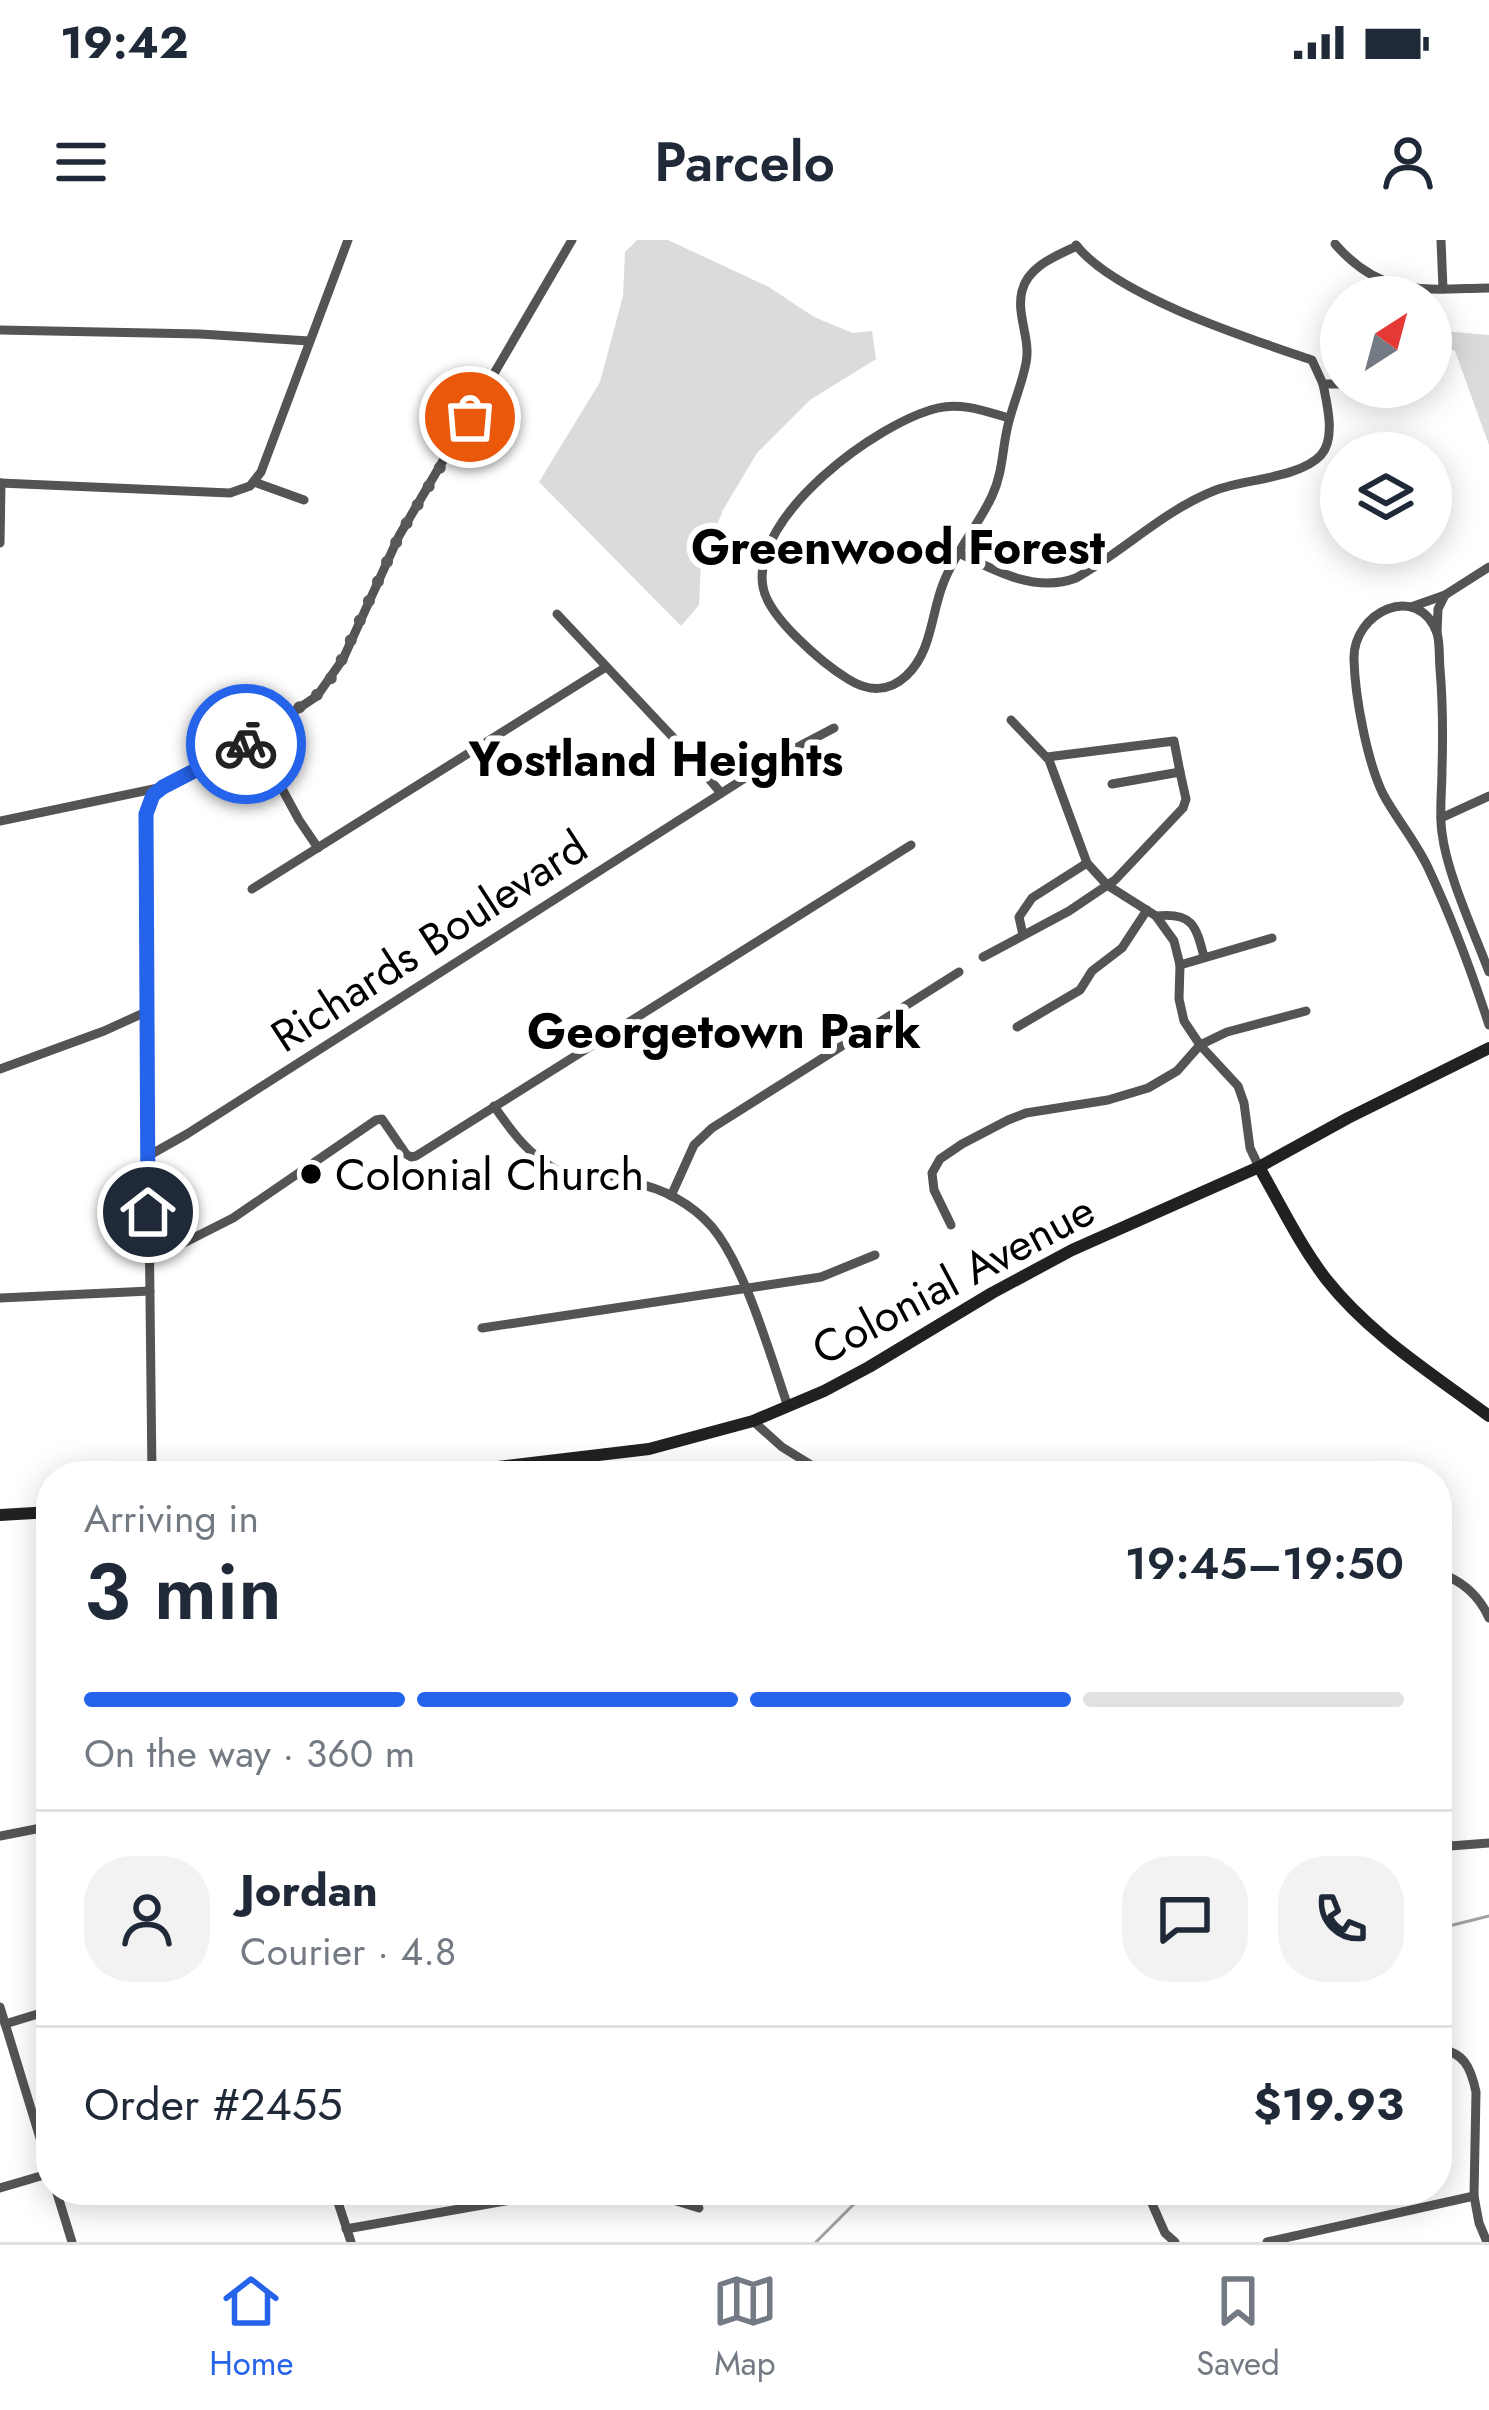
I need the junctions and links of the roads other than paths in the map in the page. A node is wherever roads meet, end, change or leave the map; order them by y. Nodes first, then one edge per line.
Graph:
1 (348, 240) edge
2 (572, 240) edge
3 (1441, 240) edge
4 (1076, 243) edge
5 (1335, 244) dead end
6 (1372, 276) edge
7 (1442, 276) edge
8 (1489, 288) edge
9 (1452, 289) edge
10 (0, 330) edge
11 (309, 341) junction
12 (1320, 377) edge
13 (1325, 408) edge
14 (1010, 418) junction
15 (254, 482) junction
16 (0, 483) edge
17 (304, 500) dead end
18 (0, 543) edge
19 (959, 553) junction
20 (1489, 567) edge
21 (1445, 595) junction
22 (1411, 607) junction
23 (557, 614) dead end
24 (1437, 633) junction
25 (606, 667) junction
26 (1011, 720) dead end
27 (834, 728) dead end
28 (255, 739) junction
29 (1047, 757) junction
30 (1180, 772) junction
31 (1112, 784) dead end
32 (163, 787) junction
33 (721, 793) junction
34 (1489, 796) edge
35 (1441, 818) junction
36 (0, 820) edge
37 (911, 845) dead end
38 (318, 848) junction
39 (1087, 863) junction
40 (1107, 885) junction
41 (252, 889) dead end
42 (1151, 913) junction
43 (1023, 935) junction
44 (1272, 938) dead end
45 (1204, 957) junction
46 (983, 958) dead end
47 (1180, 965) junction
48 (1489, 971) edge
49 (959, 972) dead end
50 (148, 1011) junction
51 (1306, 1011) dead end
52 (1489, 1025) edge
53 (1017, 1028) dead end
54 (1200, 1046) junction
55 (1489, 1048) edge
56 (0, 1069) edge
57 (494, 1106) junction
58 (148, 1156) junction
59 (1259, 1167) junction
60 (671, 1196) junction
61 (951, 1225) dead end
62 (875, 1255) dead end
63 (150, 1260) junction
64 (745, 1287) junction
65 (150, 1292) junction
66 (0, 1298) edge
67 (482, 1328) dead end
68 (788, 1407) junction
69 (1489, 1416) edge
70 (753, 1420) junction
71 (152, 1461) edge
72 (576, 1461) edge
73 (805, 1461) edge
74 (36, 1513) edge
75 (0, 1515) edge
76 (1452, 1579) edge
77 (1489, 1618) edge
78 (36, 1829) edge
79 (0, 1836) edge
80 (1489, 1843) edge
81 (1452, 1846) edge
82 (0, 2007) edge
83 (36, 2015) edge
84 (2, 2025) edge
85 (1452, 2052) edge
86 (36, 2128) edge
87 (36, 2178) edge
88 (0, 2188) edge
89 (1474, 2196) junction
90 (1452, 2201) edge
91 (60, 2205) edge
92 (339, 2205) edge
93 (482, 2205) edge
94 (689, 2205) edge
95 (1153, 2205) edge
96 (1434, 2205) edge
97 (699, 2208) dead end
98 (346, 2229) junction
99 (71, 2242) edge
100 (351, 2242) edge
101 (1175, 2242) edge
102 (1267, 2242) edge
103 (1487, 2242) edge

1 - 11 street
2 - 28 street
3 - 7 street
4 - 12 street
4 - 14 street
5 - 6 street
8 - 9 street
10 - 11 street
11 - 15 street
13 - 19 street
14 - 19 street
14 - 19 street
15 - 16 street
15 - 17 street
16 - 18 street
20 - 21 street
21 - 22 street
21 - 24 street
22 - 24 street
22 - 52 street
23 - 25 street
24 - 35 street
25 - 33 street
25 - 38 street
26 - 29 street
27 - 33 street, Richards Boulevard
28 - 32 street
28 - 38 street
29 - 30 street
29 - 39 street
30 - 31 street
30 - 40 street
32 - 36 street
32 - 50 street
33 - 58 street, Richards Boulevard
34 - 35 street
35 - 48 street
37 - 57 street
38 - 41 street
39 - 40 street
39 - 43 street
40 - 42 street
40 - 43 street
42 - 45 street
42 - 47 street
42 - 53 street
43 - 46 street
44 - 45 street
45 - 47 street
47 - 54 street
49 - 60 street
50 - 56 street
50 - 58 street
51 - 54 street
54 - 59 street
54 - 61 street
55 - 59 main road, Colonial Avenue
57 - 60 street
57 - 63 street
58 - 63 street
59 - 68 main road, Colonial Avenue
59 - 69 main road
60 - 64 street
62 - 64 street
63 - 65 street
64 - 67 street
64 - 68 street
65 - 66 street
65 - 71 street
68 - 70 main road, Colonial Avenue
70 - 72 main road, Colonial Avenue
70 - 73 street
74 - 75 main road
76 - 77 street
78 - 79 street
80 - 81 street
82 - 84 street
83 - 84 street
84 - 86 street
85 - 89 street
87 - 88 street
89 - 90 street
89 - 103 street
91 - 99 street
92 - 98 street
93 - 98 street
94 - 97 street
95 - 101 street
96 - 102 street
98 - 100 street

